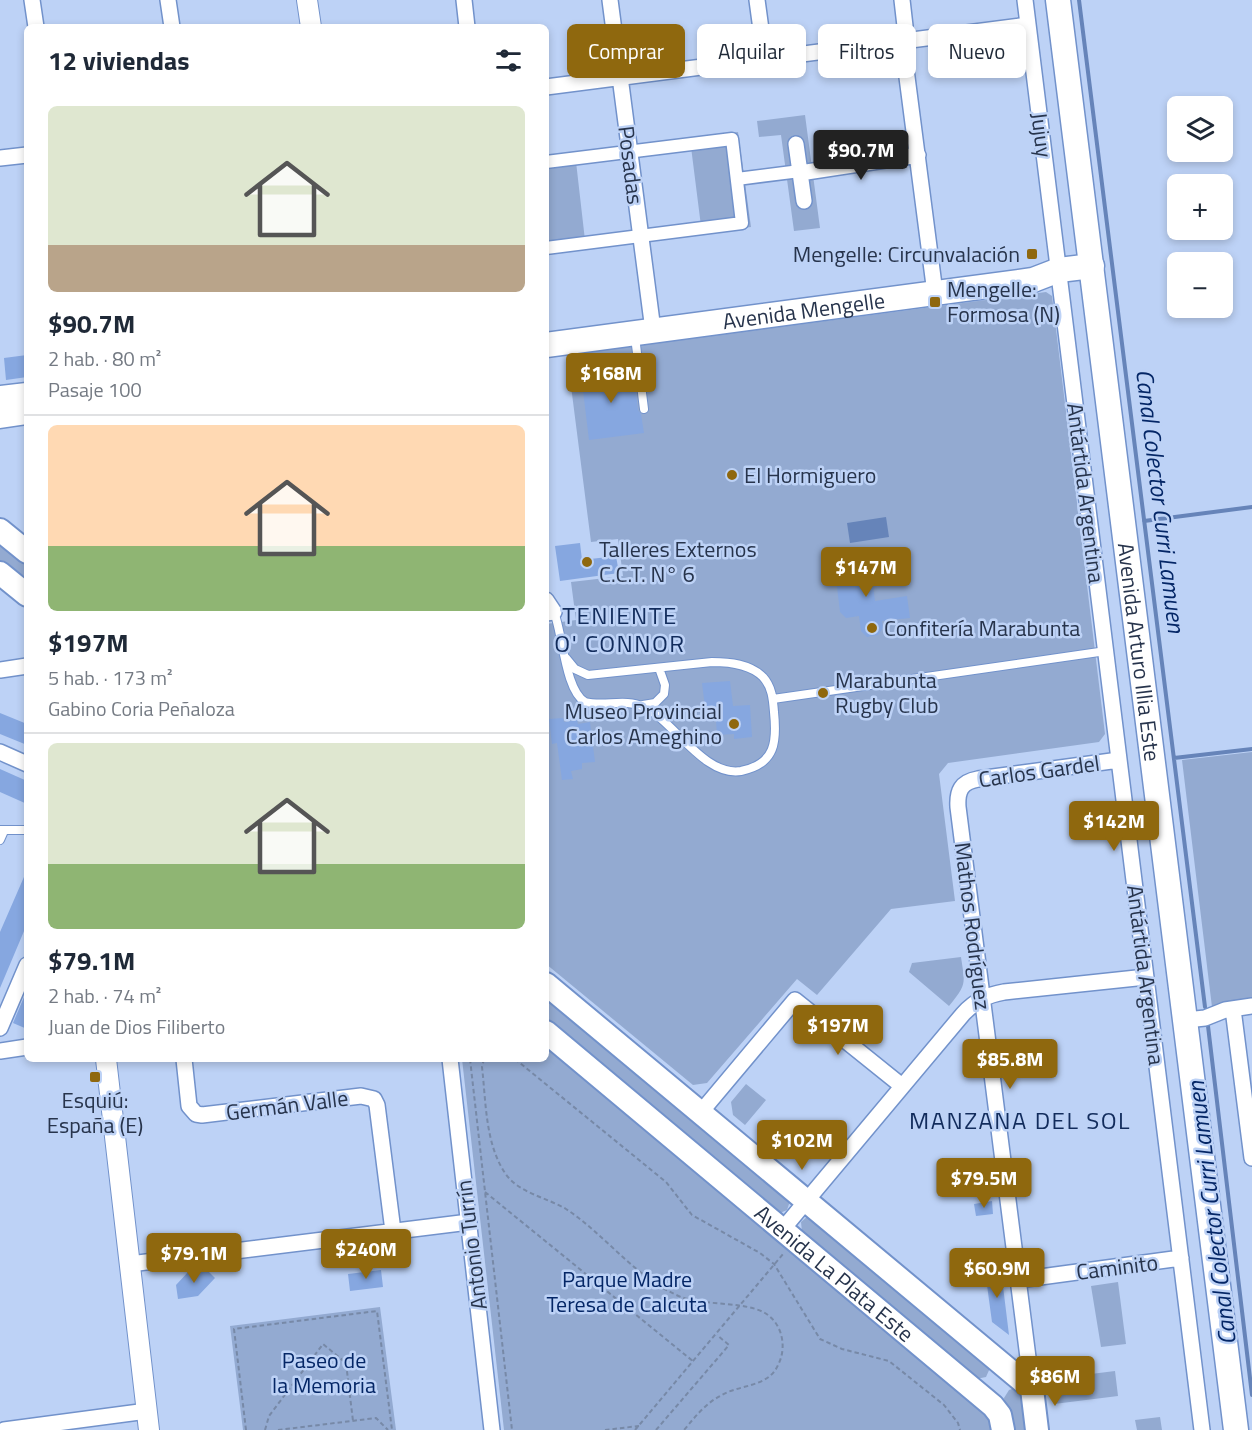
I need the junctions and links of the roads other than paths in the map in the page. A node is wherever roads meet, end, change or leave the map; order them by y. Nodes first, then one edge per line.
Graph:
1 (32, 0) edge
2 (168, 0) edge
3 (308, 0) edge
4 (464, 0) edge
5 (610, 0) edge
6 (757, 0) edge
7 (902, 0) edge
8 (1025, 0) edge
9 (1058, 0) edge
10 (36, 24) edge
11 (172, 24) edge
12 (311, 24) edge
13 (467, 24) edge
14 (613, 24) edge
15 (760, 24) edge
16 (905, 24) edge
17 (1028, 25) junction
18 (916, 39) edge
19 (620, 78) joint
20 (907, 78) edge
21 (549, 87) edge
22 (796, 144) dead end
23 (630, 152) junction
24 (24, 155) edge
25 (918, 155) junction
26 (0, 159) edge
27 (549, 162) edge
28 (800, 172) junction
29 (736, 179) junction
30 (804, 201) dead end
31 (641, 236) junction
32 (549, 248) edge
33 (1092, 266) junction
34 (1059, 270) junction
35 (934, 286) junction
36 (646, 326) junction
37 (549, 328) edge
38 (549, 344) edge
39 (24, 395) edge
40 (0, 398) edge
41 (644, 409) dead end
42 (24, 412) edge
43 (0, 416) edge
44 (0, 530) edge
45 (24, 550) edge
46 (0, 573) edge
47 (24, 593) edge
48 (549, 608) edge
49 (1106, 651) junction
50 (566, 658) junction
51 (24, 666) edge
52 (659, 668) junction
53 (0, 669) edge
54 (772, 699) junction
55 (635, 704) junction
56 (0, 752) edge
57 (1119, 760) junction
58 (24, 763) edge
59 (961, 786) joint
60 (2, 830) edge
61 (24, 830) edge
62 (0, 840) edge
63 (24, 971) edge
64 (1146, 977) junction
65 (549, 986) edge
66 (982, 998) junction
67 (1252, 1006) edge
68 (1233, 1009) junction
69 (1185, 1020) junction
70 (0, 1028) edge
71 (549, 1035) edge
72 (24, 1047) edge
73 (0, 1051) edge
74 (106, 1062) edge
75 (184, 1062) edge
76 (450, 1062) edge
77 (902, 1086) junction
78 (700, 1112) junction
79 (1252, 1158) edge
80 (806, 1201) junction
81 (469, 1222) junction
82 (393, 1231) junction
83 (783, 1241) junction
84 (1181, 1258) junction
85 (130, 1264) junction
86 (1018, 1280) junction
87 (1028, 1385) junction
88 (148, 1421) edge
89 (1002, 1425) edge
90 (4, 1430) edge
91 (492, 1430) edge
92 (1037, 1430) edge
93 (1202, 1430) edge
94 (1236, 1430) edge

1 - 10 street
2 - 11 street
3 - 12 street
4 - 13 street
5 - 14 street, Posadas
6 - 15 street
7 - 16 street
8 - 17 street, Jujuy
9 - 33 main road, Avenida Arturo Illia Este
17 - 18 street
17 - 34 street, Jujuy
19 - 21 street
19 - 23 street, Posadas
20 - 25 street
22 - 28 street
23 - 27 street
23 - 29 street
23 - 31 street, Posadas
24 - 26 street
25 - 28 street
25 - 35 street
28 - 29 street
28 - 30 street
29 - 31 street
31 - 32 street
31 - 36 street, Posadas
33 - 34 main road, Avenida Mengelle
33 - 69 main road, Avenida Arturo Illia Este
34 - 35 main road, Avenida Mengelle
34 - 49 street, Antártida Argentina
35 - 36 main road, Avenida Mengelle
36 - 37 main road, Avenida Mengelle
36 - 38 main road, Avenida Mengelle
36 - 41 lane
39 - 40 main road
42 - 43 main road
44 - 45 main road
46 - 47 main road
48 - 50 lane
49 - 54 lane
49 - 57 street, Antártida Argentina
50 - 52 lane
50 - 55 lane
51 - 53 street
52 - 54 lane
52 - 55 lane
54 - 55 lane
56 - 58 street
57 - 59 street, Carlos Gardel
57 - 64 street, Antártida Argentina
59 - 66 street, Mathos Rodríguez
60 - 61 lane
60 - 62 lane
63 - 70 street
64 - 66 street
64 - 84 street, Antártida Argentina
65 - 78 main road, Avenida La Plata Este
66 - 77 street
66 - 86 street, Mathos Rodríguez
67 - 68 street
68 - 69 street
68 - 79 street
69 - 94 main road, Avenida Arturo Illia Este
71 - 83 main road, Avenida La Plata Este
72 - 73 street
74 - 85 street
75 - 82 street, Germán Valle
76 - 81 street, Antonio Turrín
77 - 78 street
77 - 80 street
78 - 80 main road, Avenida La Plata Este
80 - 83 street
80 - 87 main road, Avenida La Plata Este
81 - 82 street
81 - 91 street, Antonio Turrín
82 - 85 street
83 - 89 main road, Avenida La Plata Este
84 - 86 street, Caminito
84 - 93 street, Antártida Argentina
85 - 88 street
86 - 87 street, Mathos Rodríguez
87 - 89 main road
87 - 92 main road
88 - 90 street

